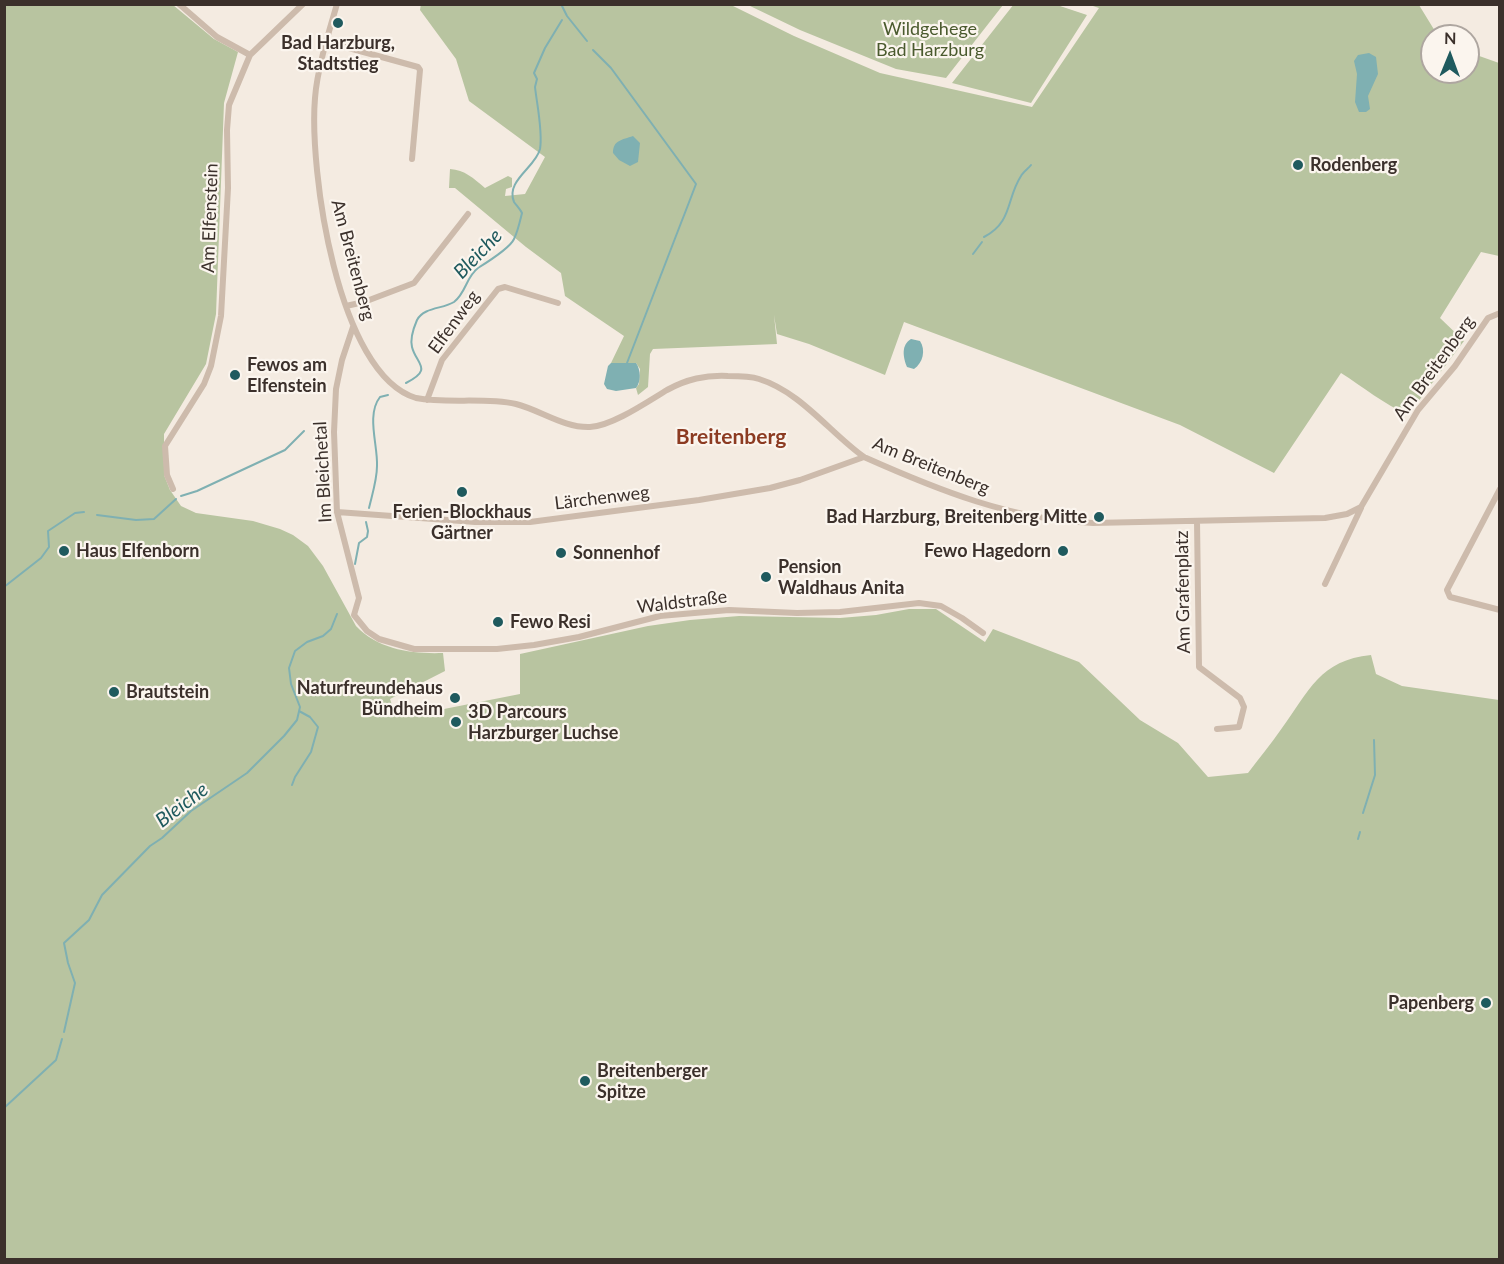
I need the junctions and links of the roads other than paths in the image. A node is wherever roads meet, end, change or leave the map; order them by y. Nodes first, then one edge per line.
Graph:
1 (179, 4) edge
2 (303, 4) edge
3 (337, 4) edge
4 (327, 42) junction
5 (250, 55) junction
6 (412, 159) dead end
7 (468, 214) dead end
8 (558, 303) dead end
9 (346, 306) junction
10 (1500, 313) edge
11 (353, 327) junction
12 (427, 400) junction
13 (864, 457) junction
14 (173, 489) dead end
15 (1500, 489) edge
16 (1361, 507) junction
17 (337, 512) junction
18 (1197, 520) junction
19 (1325, 584) dead end
20 (1500, 610) edge
21 (354, 615) joint
22 (982, 633) dead end
23 (1217, 729) dead end

1 - 5 street
2 - 5 street, Am Elfenstein
3 - 4 street, Am Breitenberg
4 - 6 street
4 - 9 street, Am Breitenberg
5 - 14 street, Am Elfenstein
7 - 9 street
8 - 12 street, Elfenweg
9 - 11 street, Am Breitenberg
10 - 16 street, Am Breitenberg
11 - 12 street, Am Breitenberg
11 - 17 street, Im Bleichetal
12 - 13 street, Am Breitenberg
13 - 17 street, Lärchenweg
13 - 18 street, Am Breitenberg
15 - 20 street
16 - 18 street, Am Breitenberg
16 - 19 street, Am Breitenberg
17 - 21 street, Im Bleichetal
18 - 23 street, Am Grafenplatz
21 - 22 street, Waldstraße

